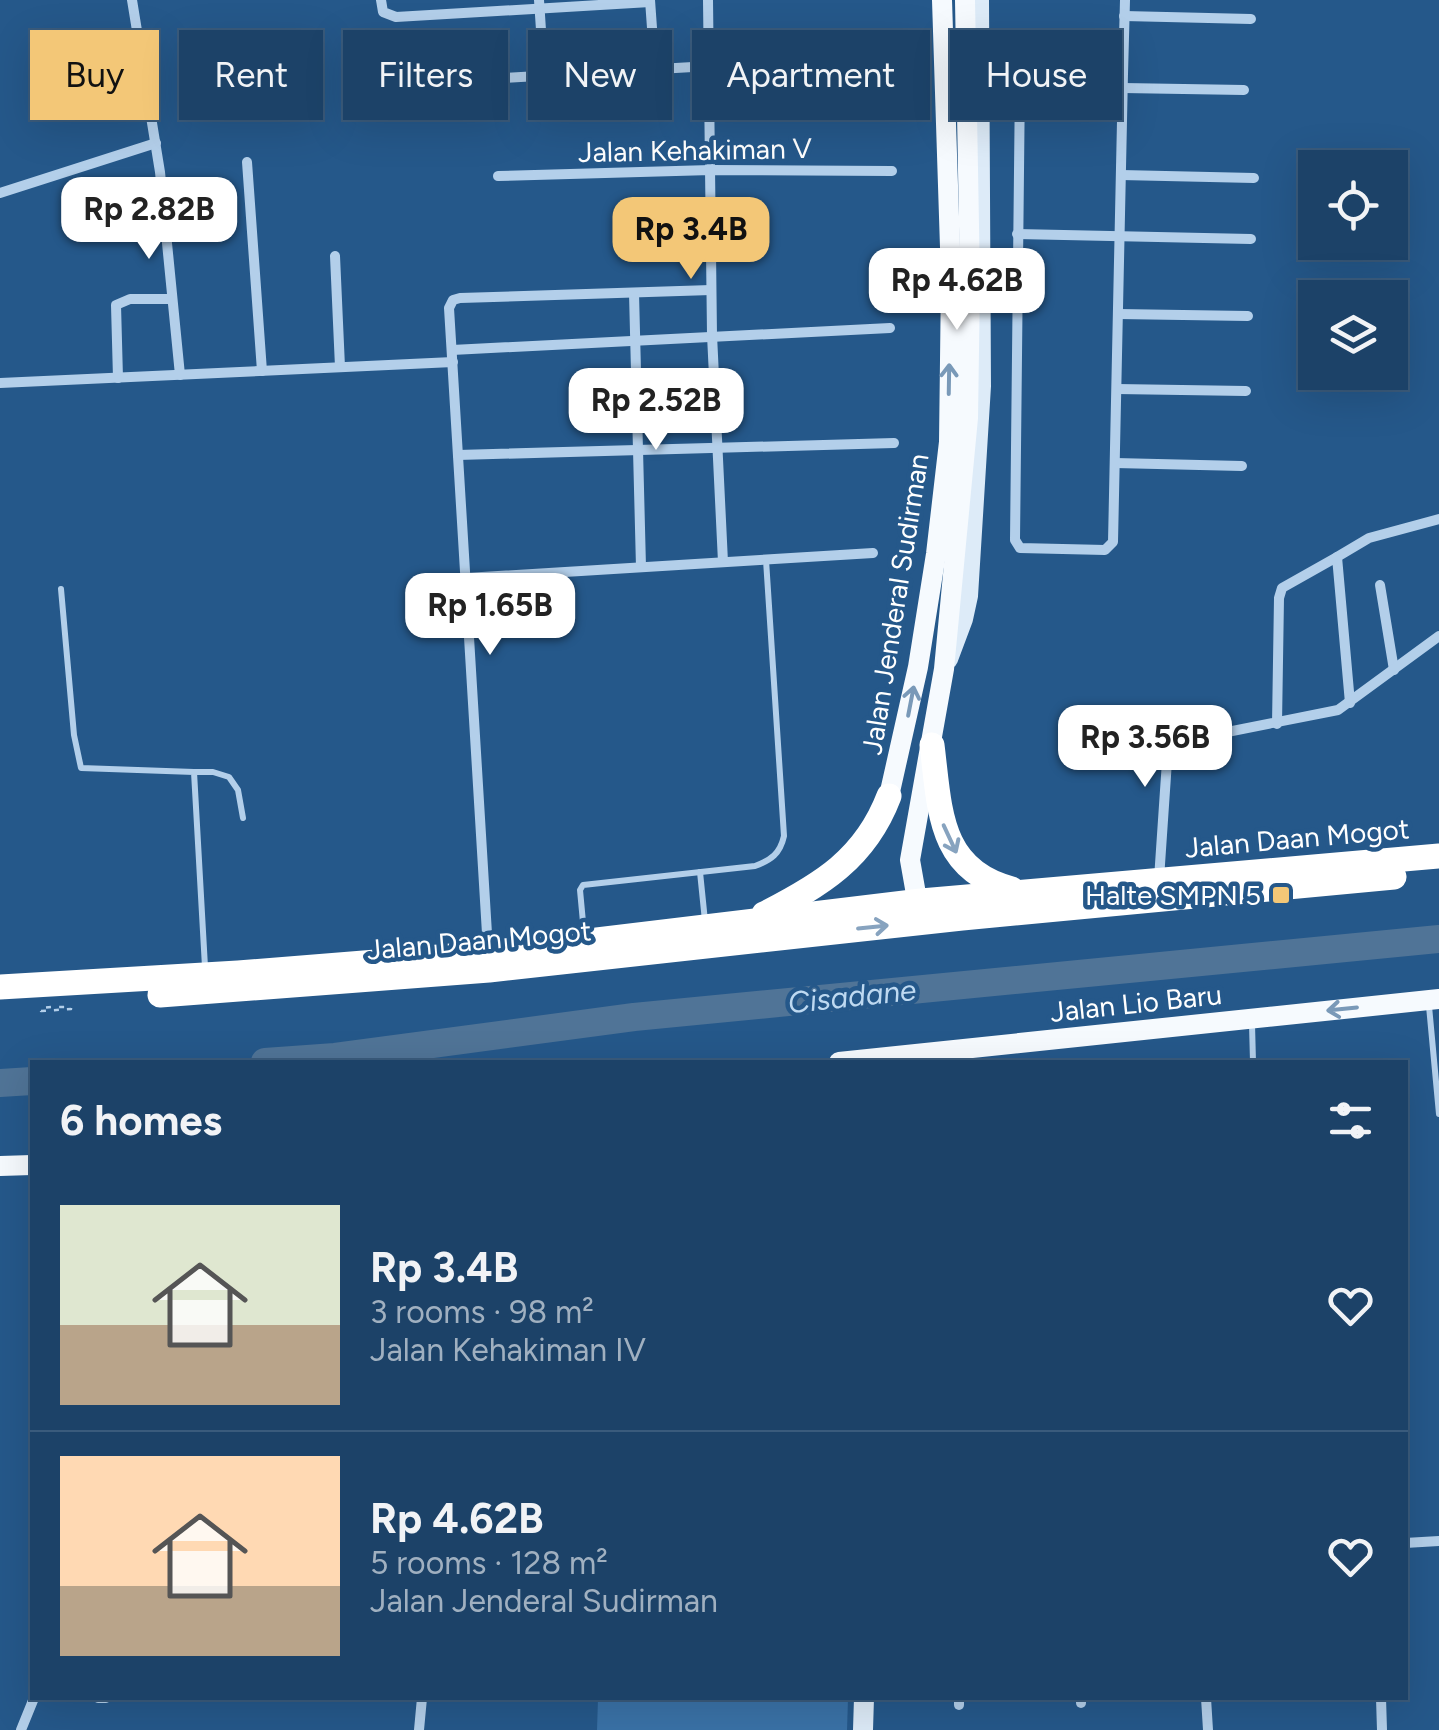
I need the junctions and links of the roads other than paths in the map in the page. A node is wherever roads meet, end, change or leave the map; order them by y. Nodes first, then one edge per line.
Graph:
1 (132, 0) edge
2 (381, 0) edge
3 (708, 0) edge
4 (942, 0) edge
5 (965, 0) edge
6 (979, 0) edge
7 (1125, 0) edge
8 (650, 1) edge
9 (539, 5) edge
10 (1124, 16) junction
11 (1251, 19) dead end
12 (541, 30) edge
13 (652, 30) edge
14 (709, 30) edge
15 (1124, 74) junction
16 (1123, 88) junction
17 (1244, 90) dead end
18 (710, 120) edge
19 (156, 144) junction
20 (247, 162) dead end
21 (710, 170) junction
22 (892, 170) dead end
23 (1121, 175) junction
24 (498, 176) dead end
25 (1254, 178) dead end
26 (0, 193) edge
27 (1017, 234) junction
28 (1120, 236) junction
29 (1251, 239) dead end
30 (335, 256) dead end
31 (711, 290) junction
32 (634, 293) junction
33 (172, 299) junction
34 (1118, 314) junction
35 (1248, 316) dead end
36 (890, 328) dead end
37 (712, 335) junction
38 (634, 341) junction
39 (453, 356) junction
40 (340, 367) junction
41 (262, 371) junction
42 (180, 375) junction
43 (118, 378) junction
44 (0, 383) edge
45 (1117, 389) junction
46 (1246, 391) dead end
47 (894, 443) dead end
48 (636, 450) junction
49 (716, 450) junction
50 (458, 455) junction
51 (1115, 463) junction
52 (1242, 466) dead end
53 (1439, 518) edge
54 (872, 553) dead end
55 (1337, 557) junction
56 (766, 560) junction
57 (723, 562) junction
58 (642, 567) junction
59 (466, 578) junction
60 (1380, 585) dead end
61 (62, 589) dead end
62 (1439, 636) edge
63 (944, 669) junction
64 (1394, 670) junction
65 (1350, 702) junction
66 (1277, 724) junction
67 (932, 746) junction
68 (194, 772) junction
69 (888, 796) joint
70 (243, 818) dead end
71 (1439, 856) edge
72 (700, 872) junction
73 (1439, 873) edge
74 (1174, 886) junction
75 (1024, 892) junction
76 (921, 901) junction
77 (962, 918) junction
78 (746, 923) junction
79 (706, 928) junction
80 (586, 942) junction
81 (488, 962) junction
82 (205, 975) junction
83 (0, 988) edge
84 (1434, 999) edge
85 (0, 1003) edge
86 (1252, 1018) junction
87 (860, 1060) edge
88 (1253, 1060) edge
89 (1439, 1114) edge
90 (30, 1165) edge
91 (0, 1166) edge
92 (1439, 1542) edge
93 (1408, 1543) edge
94 (33, 1700) edge
95 (422, 1700) edge
96 (854, 1700) edge
97 (864, 1700) edge
98 (1206, 1700) edge
99 (1381, 1700) edge
100 (21, 1730) edge
101 (418, 1730) edge
102 (852, 1730) edge
103 (862, 1730) edge
104 (1208, 1730) edge
105 (1382, 1730) edge

1 - 19 street
2 - 9 street
3 - 14 street
69 -> 4 main road, Jalan Jenderal Sudirman
5 - 63 main road, Jalan Jenderal Sudirman
6 - 63 street, Jalan Jenderal Sudirman
7 - 10 street
8 - 9 street
8 - 13 street
9 - 12 street
10 - 11 street
10 - 15 street
15 - 16 street
15 - 27 street
16 - 17 street
16 - 23 street
18 - 21 street
19 - 26 street
19 - 33 street
20 - 41 street
21 - 22 street, Jalan Kehakiman V
21 - 24 street, Jalan Kehakiman V
21 - 31 street
23 - 25 street
23 - 28 street
27 - 28 street
27 - 51 street
28 - 29 street
28 - 34 street
30 - 40 street
31 - 32 street
31 - 37 street
32 - 38 street
32 - 39 street
33 - 42 street
33 - 43 street
34 - 35 street
34 - 45 street
36 - 37 street
37 - 38 street
37 - 49 street
38 - 39 street
38 - 48 street
39 - 40 street
39 - 50 street
40 - 41 street
41 - 42 street
42 - 43 street
43 - 44 street
45 - 46 street
45 - 51 street
47 - 49 street
48 - 49 street
48 - 50 street
48 - 58 street
49 - 57 street
50 - 59 street
51 - 52 street
53 - 55 street
54 - 56 street
55 - 65 street
55 - 66 street
56 - 57 street
56 - 72 lane
57 - 58 street
58 - 59 street
59 - 81 street
60 - 64 street
61 - 68 lane
62 - 64 street
63 - 67 main road, Jalan Jenderal Sudirman
64 - 65 street
65 - 66 street
66 - 74 street
67 -> 75 highway
67 - 76 main road, Jalan Jenderal Sudirman
68 - 70 lane
68 - 82 lane
69 - 78 highway
71 - 74 highway, Jalan Daan Mogot
72 - 79 lane
72 - 80 lane
73 - 74 highway, Jalan Daan Mogot
74 - 75 highway, Jalan Daan Mogot
74 - 77 highway, Jalan Daan Mogot
75 - 76 highway, Jalan Daan Mogot
76 - 77 main road, Jalan Daan Mogot
76 - 78 highway, Jalan Daan Mogot
81 -> 77 highway, Jalan Daan Mogot
78 - 79 highway, Jalan Daan Mogot
79 - 80 highway, Jalan Daan Mogot
80 - 81 highway, Jalan Daan Mogot
81 - 82 highway, Jalan Daan Mogot
81 - 85 highway, Jalan Daan Mogot
82 - 83 highway, Jalan Daan Mogot
84 -> 86 main road, Jalan Lio Baru
84 - 89 lane
86 - 87 main road, Jalan Lio Baru
86 - 88 lane
90 - 91 main road
92 - 93 street
94 - 100 street
95 - 101 street
96 - 102 street
97 - 103 street
98 - 104 street
99 - 105 street

